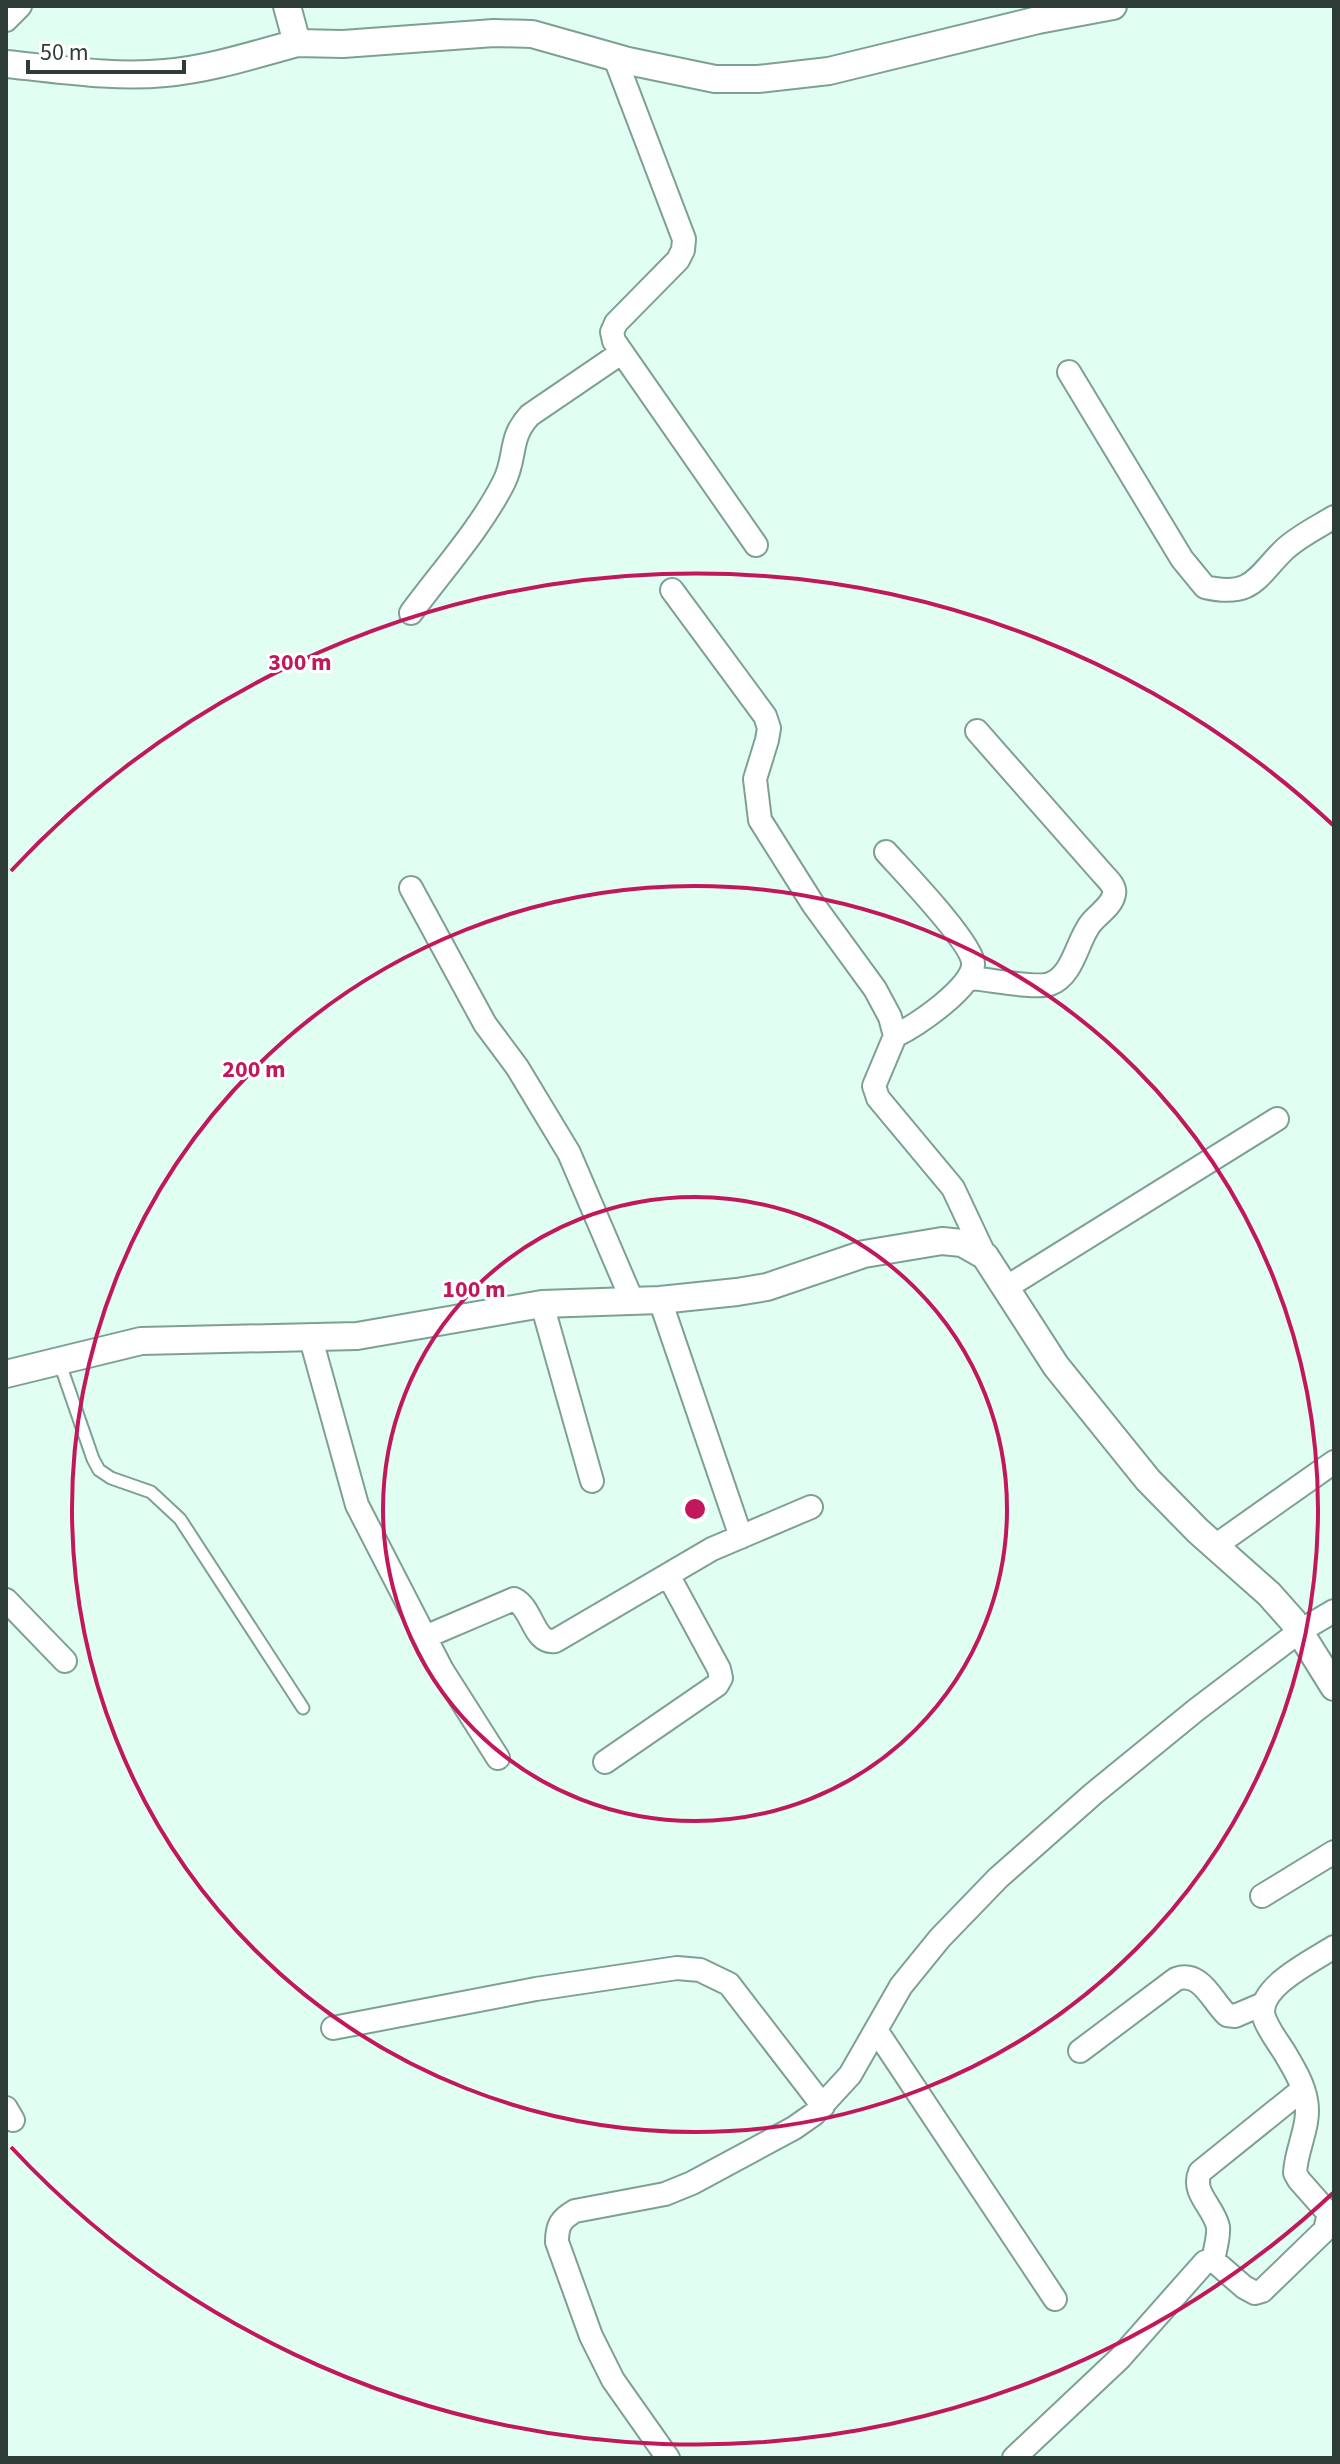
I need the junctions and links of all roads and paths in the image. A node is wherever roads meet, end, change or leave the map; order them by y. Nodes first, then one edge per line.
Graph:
1 (20, 6) edge
2 (287, 6) edge
3 (1112, 6) edge
4 (6, 20) edge
5 (297, 43) junction
6 (615, 58) junction
7 (6, 64) edge
8 (621, 353) junction
9 (1069, 372) dead end
10 (1334, 517) edge
11 (756, 545) dead end
12 (672, 590) dead end
13 (411, 613) dead end
14 (977, 731) dead end
15 (886, 852) dead end
16 (411, 888) dead end
17 (970, 978) junction
18 (895, 1036) junction
19 (1277, 1119) dead end
20 (985, 1256) junction
21 (1007, 1287) junction
22 (632, 1300) junction
23 (660, 1300) junction
24 (542, 1304) junction
25 (311, 1339) junction
26 (59, 1361) junction
27 (6, 1374) edge
28 (1334, 1462) edge
29 (592, 1481) dead end
30 (811, 1507) dead end
31 (741, 1537) junction
32 (1215, 1546) junction
33 (668, 1575) junction
34 (6, 1600) edge
35 (1334, 1611) edge
36 (1300, 1631) junction
37 (425, 1637) junction
38 (65, 1661) dead end
39 (1334, 1687) edge
40 (303, 1708) dead end
41 (498, 1758) dead end
42 (605, 1762) dead end
43 (1334, 1852) edge
44 (1262, 1896) dead end
45 (1334, 1947) edge
46 (1263, 2004) junction
47 (333, 2028) dead end
48 (876, 2030) junction
49 (1080, 2051) dead end
50 (1303, 2089) junction
51 (823, 2106) junction
52 (1213, 2260) junction
53 (1055, 2299) dead end
54 (1027, 2453) edge
55 (668, 2458) edge

1 - 4 street
2 - 5 street
3 - 6 street
5 - 6 street
5 - 7 street
6 - 8 street
8 - 11 street
8 - 13 street
9 - 10 street
12 - 18 street
14 - 17 street
15 - 17 street
16 - 22 street
17 - 18 street
18 - 20 street
19 - 21 street
20 - 21 street
20 - 23 street
21 - 32 street
22 - 23 street
22 - 24 street
23 - 31 street
24 - 25 street
24 - 29 street
25 - 26 street
25 - 37 street
26 - 27 street
26 - 40 lane
28 - 32 street
30 - 31 street
31 - 33 street
32 - 36 street
33 - 37 street
33 - 42 street
34 - 38 street
35 - 36 street
36 - 39 street
36 - 48 street
37 - 41 street
43 - 44 street
45 - 46 street
46 - 49 street
46 - 50 street
47 - 51 street
48 - 51 street
48 - 53 street
50 - 52 street
50 - 52 street
51 - 55 street
52 - 54 street

